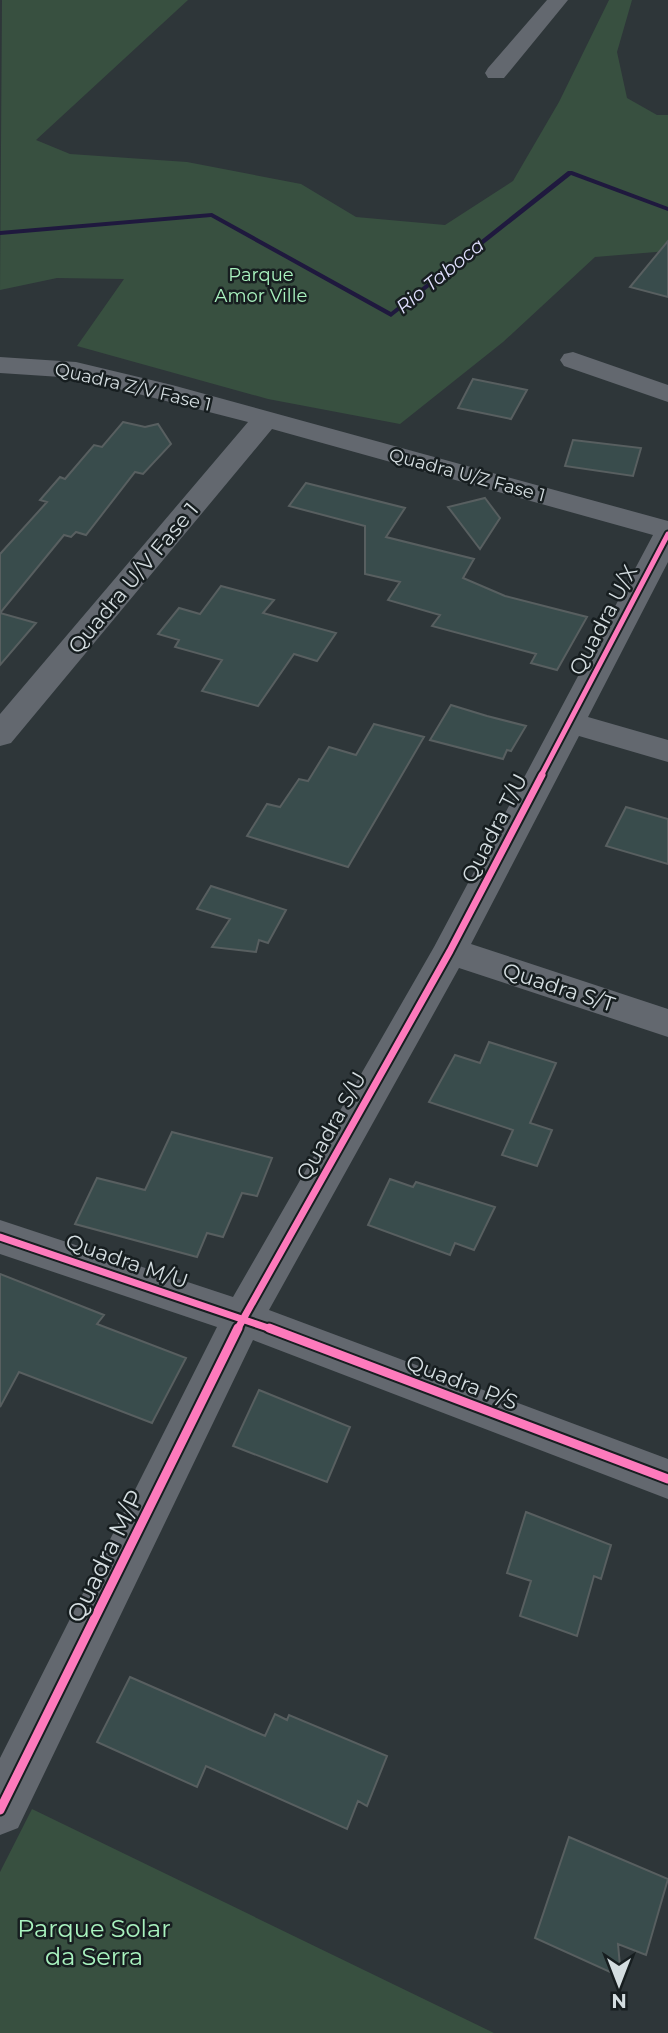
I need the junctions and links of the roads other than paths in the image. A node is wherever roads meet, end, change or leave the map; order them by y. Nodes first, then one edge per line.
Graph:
1 (558, 0) edge
2 (496, 73) dead end
3 (573, 360) dead end
4 (0, 365) edge
5 (668, 394) edge
6 (265, 420) junction
7 (668, 532) edge
8 (569, 722) junction
9 (0, 735) edge
10 (668, 751) edge
11 (450, 951) junction
12 (668, 1023) edge
13 (0, 1237) edge
14 (243, 1318) junction
15 (668, 1479) edge
16 (0, 1810) edge

1 - 2 street
3 - 5 street
4 - 6 street, Quadra Z/V Fase 1
6 - 7 street, Quadra U/Z Fase 1
6 - 9 street, Quadra U/V Fase 1
7 - 8 street, Quadra U/X
8 - 10 street
8 - 11 street, Quadra T/U
11 - 12 street, Quadra S/T
11 - 14 street, Quadra S/U
13 - 14 street, Quadra M/U
14 - 15 street, Quadra P/S
14 - 16 street, Quadra M/P

